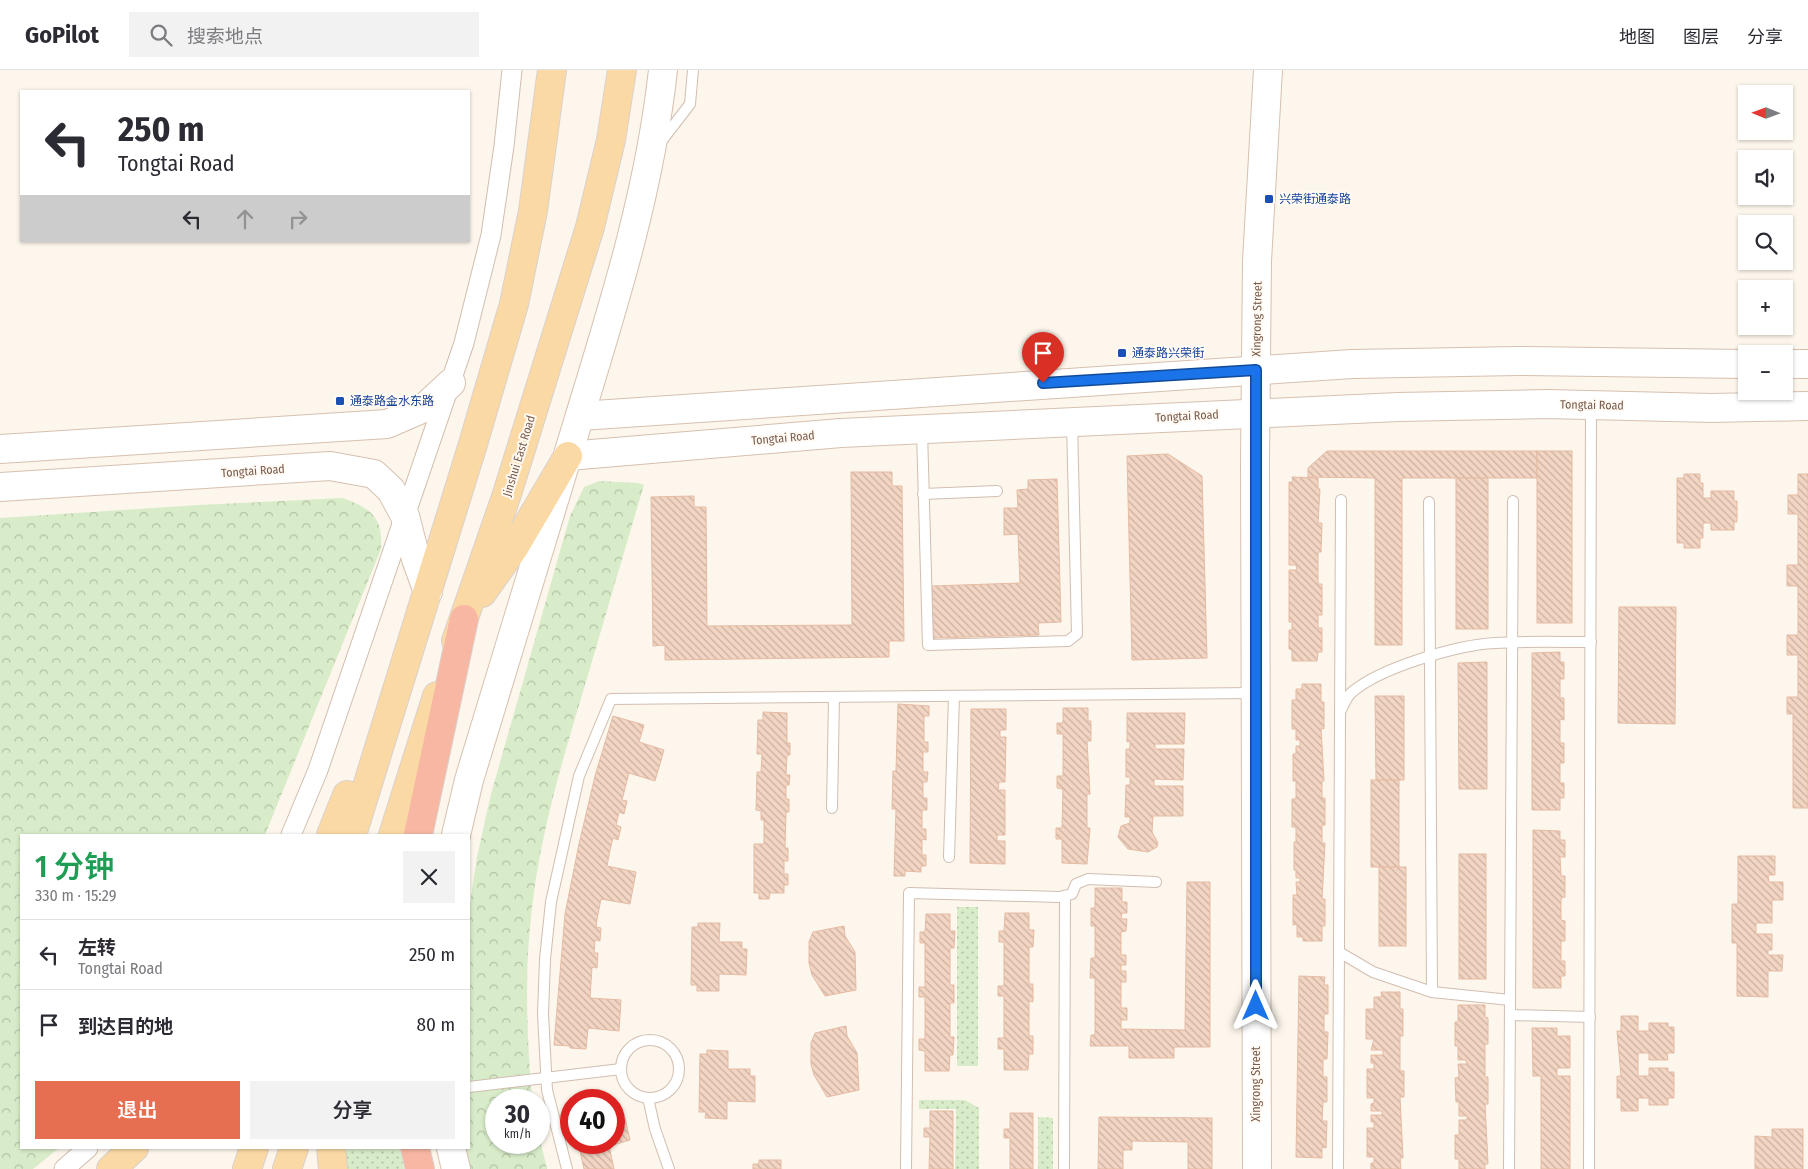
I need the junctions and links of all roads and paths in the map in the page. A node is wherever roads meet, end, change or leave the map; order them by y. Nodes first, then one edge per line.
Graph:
1 (512, 70) edge
2 (552, 70) edge
3 (622, 70) edge
4 (663, 70) edge
5 (693, 70) edge
6 (1268, 70) edge
7 (651, 153) junction
8 (1738, 364) edge
9 (1793, 364) edge
10 (1808, 364) edge
11 (1256, 370) junction
12 (450, 383) junction
13 (1591, 405) junction
14 (1808, 406) edge
15 (1255, 413) junction
16 (580, 416) junction
17 (1072, 421) junction
18 (922, 429) junction
19 (0, 449) edge
20 (568, 456) junction
21 (0, 487) edge
22 (997, 492) dead end
23 (924, 494) junction
24 (1341, 500) dead end
25 (1513, 501) dead end
26 (1429, 502) dead end
27 (405, 516) junction
28 (428, 592) junction
29 (464, 619) junction
30 (1512, 642) junction
31 (1591, 642) junction
32 (1430, 658) junction
33 (1255, 693) junction
34 (954, 696) junction
35 (834, 697) junction
36 (1340, 713) junction
37 (832, 808) dead end
38 (291, 834) edge
39 (331, 834) edge
40 (352, 834) edge
41 (393, 834) edge
42 (418, 834) edge
43 (456, 834) edge
44 (949, 857) dead end
45 (1156, 882) dead end
46 (1065, 896) junction
47 (1339, 952) junction
48 (1432, 992) junction
49 (1510, 1000) junction
50 (1510, 1015) junction
51 (1590, 1017) junction
52 (621, 1069) junction
53 (546, 1078) junction
54 (470, 1087) edge
55 (648, 1098) junction
56 (89, 1149) edge
57 (91, 1149) edge
58 (133, 1149) edge
59 (254, 1149) edge
60 (294, 1149) edge
61 (415, 1149) edge
62 (451, 1149) edge
63 (71, 1167) edge
64 (107, 1169) edge
65 (111, 1169) edge
66 (248, 1169) edge
67 (287, 1169) edge
68 (420, 1169) edge
69 (456, 1169) edge
70 (567, 1169) edge
71 (669, 1169) edge
72 (906, 1169) edge
73 (1064, 1169) edge
74 (1257, 1169) edge
75 (1338, 1169) edge
76 (1509, 1169) edge
77 (1589, 1169) edge

1 - 12 street
2 - 28 main road
3 - 29 main road, Jinshui East Road
4 - 7 street
5 - 7 lane
6 - 11 street, Xingrong Street
7 - 16 street
8 - 11 street
9 - 10 street
11 - 15 street, Xingrong Street
11 - 16 street
12 - 19 street
12 - 27 street
13 - 14 street, Tongtai Road
13 - 15 street, Tongtai Road
13 - 31 lane
15 - 17 street, Tongtai Road
15 - 33 street, Xingrong Street
16 - 20 street
17 - 18 street, Tongtai Road
17 - 23 lane
18 - 20 street, Tongtai Road
18 - 23 lane
20 - 29 main road
20 - 43 street
21 - 27 street, Tongtai Road
22 - 23 lane
24 - 36 lane
25 - 30 lane
26 - 32 lane
27 - 28 street, Tongtai Road
27 - 38 street
28 - 39 main road
28 - 40 main road
29 - 41 main road, Jinshui East Road
29 - 42 highway
30 - 31 lane
30 - 32 lane
30 - 49 lane
31 - 51 lane
32 - 36 lane
32 - 48 lane
33 - 34 lane
33 - 74 street, Xingrong Street
34 - 35 lane
34 - 44 lane
35 - 37 lane
35 - 53 lane
36 - 47 lane
45 - 46 lane
46 - 72 lane
46 - 73 lane
47 - 48 lane
47 - 75 lane
48 - 49 lane
49 - 50 lane
50 - 51 lane
50 - 76 lane
51 - 77 lane
52 - 53 lane
52 - 55 lane
52 - 55 lane
53 - 54 lane
53 - 70 lane
55 - 71 lane
56 - 63 street
57 - 64 street
58 - 65 main road
59 - 66 main road
60 - 67 main road
61 - 68 highway
62 - 69 street

